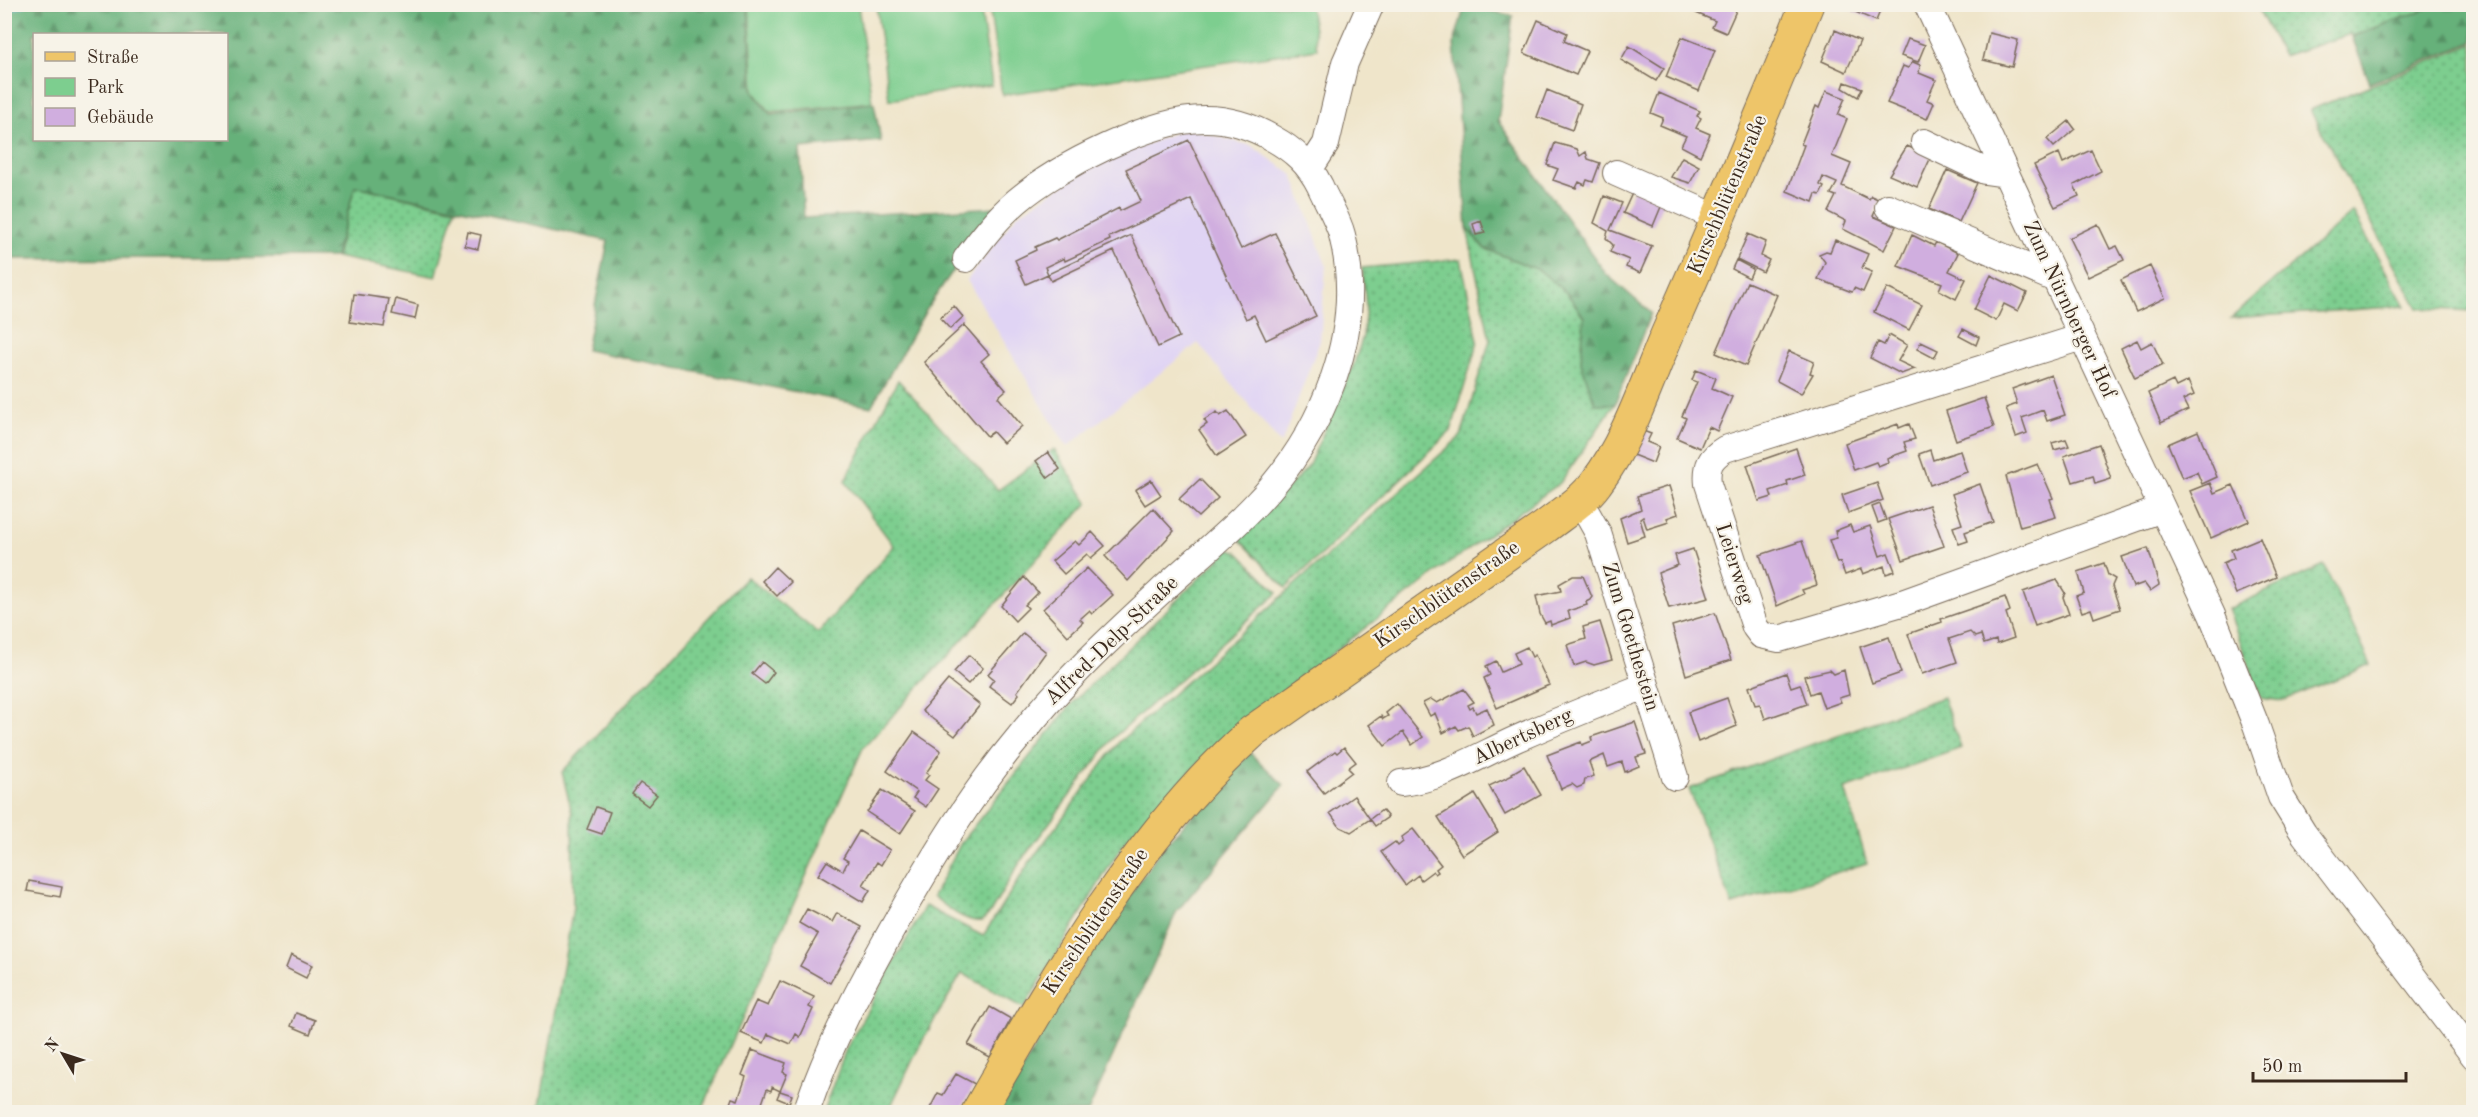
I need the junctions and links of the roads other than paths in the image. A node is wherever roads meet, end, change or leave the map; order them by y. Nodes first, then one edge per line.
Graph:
1 (1371, 4) edge
2 (1807, 4) edge
3 (1927, 4) edge
4 (1924, 142) dead end
5 (1311, 167) junction
6 (1616, 173) dead end
7 (2006, 174) junction
8 (1888, 207) dead end
9 (1719, 218) junction
10 (966, 259) dead end
11 (2055, 279) junction
12 (2082, 336) junction
13 (1580, 501) junction
14 (2162, 509) junction
15 (1645, 686) junction
16 (1675, 777) dead end
17 (1401, 783) dead end
18 (2474, 1056) edge
19 (806, 1113) edge
20 (978, 1113) edge

1 - 5 street
2 - 9 main road, Kirschblütenstraße
3 - 7 street, Zum Nürnberger Hof
4 - 7 street
5 - 10 street, Alfred-Delp-Straße
5 - 19 street, Alfred-Delp-Straße
6 - 9 street
7 - 11 street, Zum Nürnberger Hof
8 - 11 street
9 - 13 main road, Kirschblütenstraße
11 - 12 street, Zum Nürnberger Hof
12 - 14 street, Zum Nürnberger Hof
12 - 14 street, Leierweg
13 - 15 street, Zum Goethestein
13 - 20 main road, Kirschblütenstraße
14 - 18 street, Zum Nürnberger Hof
15 - 16 street, Zum Goethestein
15 - 17 street, Albertsberg

